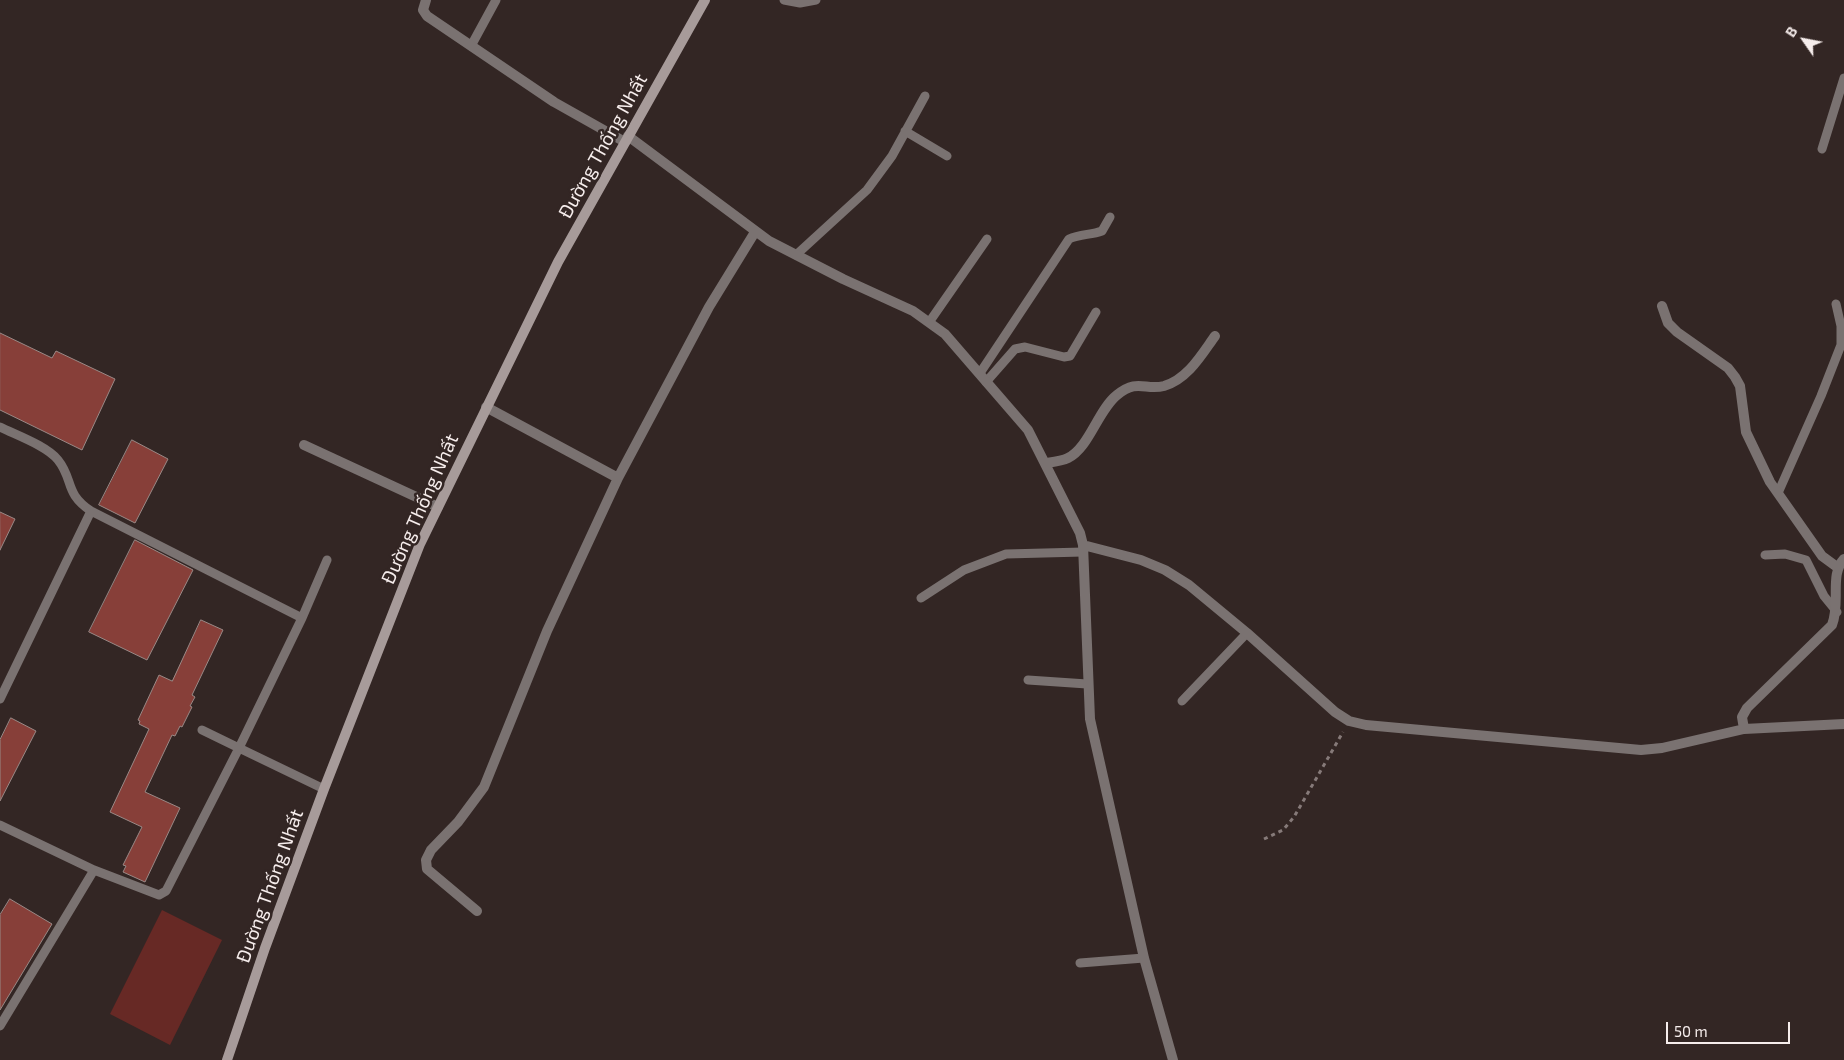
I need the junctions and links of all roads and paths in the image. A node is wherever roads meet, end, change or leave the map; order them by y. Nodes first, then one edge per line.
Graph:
1 (426, 0) edge
2 (496, 0) edge
3 (705, 0) edge
4 (784, 0) edge
5 (816, 0) edge
6 (471, 46) junction
7 (1844, 78) edge
8 (925, 96) dead end
9 (905, 131) junction
10 (626, 139) junction
11 (1822, 149) dead end
12 (947, 156) dead end
13 (1110, 217) dead end
14 (755, 232) junction
15 (987, 239) dead end
16 (796, 255) junction
17 (1836, 304) dead end
18 (1662, 306) dead end
19 (1096, 312) dead end
20 (930, 321) junction
21 (1216, 336) dead end
22 (983, 378) junction
23 (486, 407) junction
24 (0, 427) edge
25 (304, 445) dead end
26 (1046, 463) junction
27 (618, 478) junction
28 (1778, 493) junction
29 (438, 507) junction
30 (91, 511) junction
31 (1083, 549) junction
32 (1765, 555) dead end
33 (1844, 559) edge
34 (327, 560) dead end
35 (1837, 567) junction
36 (921, 598) dead end
37 (1837, 612) junction
38 (302, 618) junction
39 (1247, 633) junction
40 (1028, 680) dead end
41 (1087, 684) junction
42 (0, 699) edge
43 (1182, 701) dead end
44 (1349, 721) junction
45 (1844, 724) edge
46 (1744, 729) junction
47 (202, 730) dead end
48 (240, 748) junction
49 (324, 789) junction
50 (0, 824) edge
51 (1264, 839) dead end
52 (94, 870) junction
53 (477, 911) dead end
54 (1144, 958) junction
55 (1080, 963) dead end
56 (0, 1026) edge
57 (227, 1060) edge
58 (1173, 1060) edge

1 - 6 street
2 - 6 lane
3 - 10 street, Đường Thống Nhất
4 - 5 lane
6 - 10 street
7 - 11 lane
8 - 9 lane
9 - 12 lane
9 - 16 lane
10 - 14 street
10 - 23 street, Đường Thống Nhất
13 - 22 lane
14 - 16 street
14 - 27 street
15 - 20 lane
16 - 20 street
17 - 28 lane
18 - 28 street
19 - 22 lane
20 - 22 street
21 - 26 street
22 - 26 street
23 - 27 street
23 - 29 street, Đường Thống Nhất
24 - 30 lane
25 - 29 street
26 - 31 street
27 - 53 street
28 - 35 street
29 - 49 street, Đường Thống Nhất
30 - 38 lane
30 - 42 lane
31 - 36 lane
31 - 39 street
31 - 41 street
32 - 37 lane
33 - 35 street
34 - 38 lane
35 - 37 street
37 - 46 street
38 - 48 lane
39 - 43 lane
39 - 44 street
40 - 41 lane
41 - 54 street
44 - 46 street
44 - 51 path
45 - 46 street
47 - 48 lane
48 - 49 lane
48 - 52 lane
49 - 57 street, Đường Thống Nhất
50 - 52 lane
52 - 56 lane
54 - 55 lane
54 - 58 street

